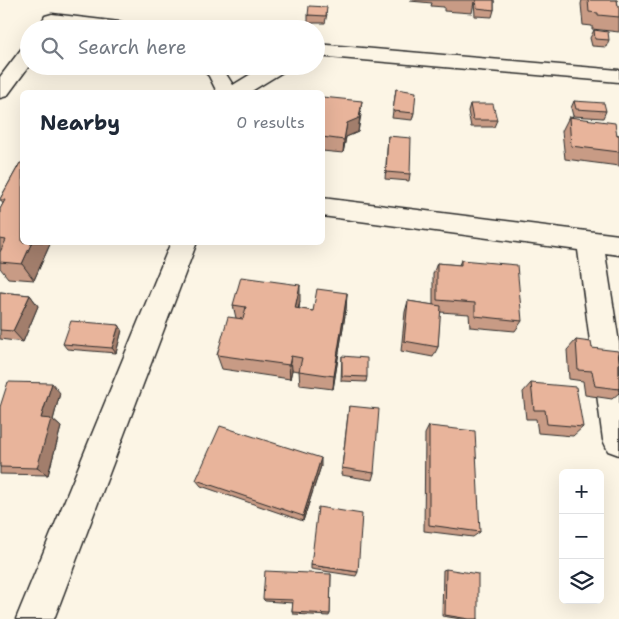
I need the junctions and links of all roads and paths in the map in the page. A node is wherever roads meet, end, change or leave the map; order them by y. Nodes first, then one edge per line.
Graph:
1 (53, 18) edge
2 (67, 20) edge
3 (325, 51) edge
4 (20, 64) edge
5 (218, 75) edge
6 (264, 75) edge
7 (619, 76) edge
8 (226, 90) edge
9 (239, 90) edge
10 (0, 91) edge
11 (325, 207) edge
12 (590, 242) junction
13 (183, 245) edge
14 (619, 245) edge
15 (619, 440) edge
16 (35, 619) edge

1 - 2 street
3 - 7 street
4 - 10 street
5 - 8 street
6 - 9 street
11 - 12 street
12 - 14 street
12 - 15 street
13 - 16 street

